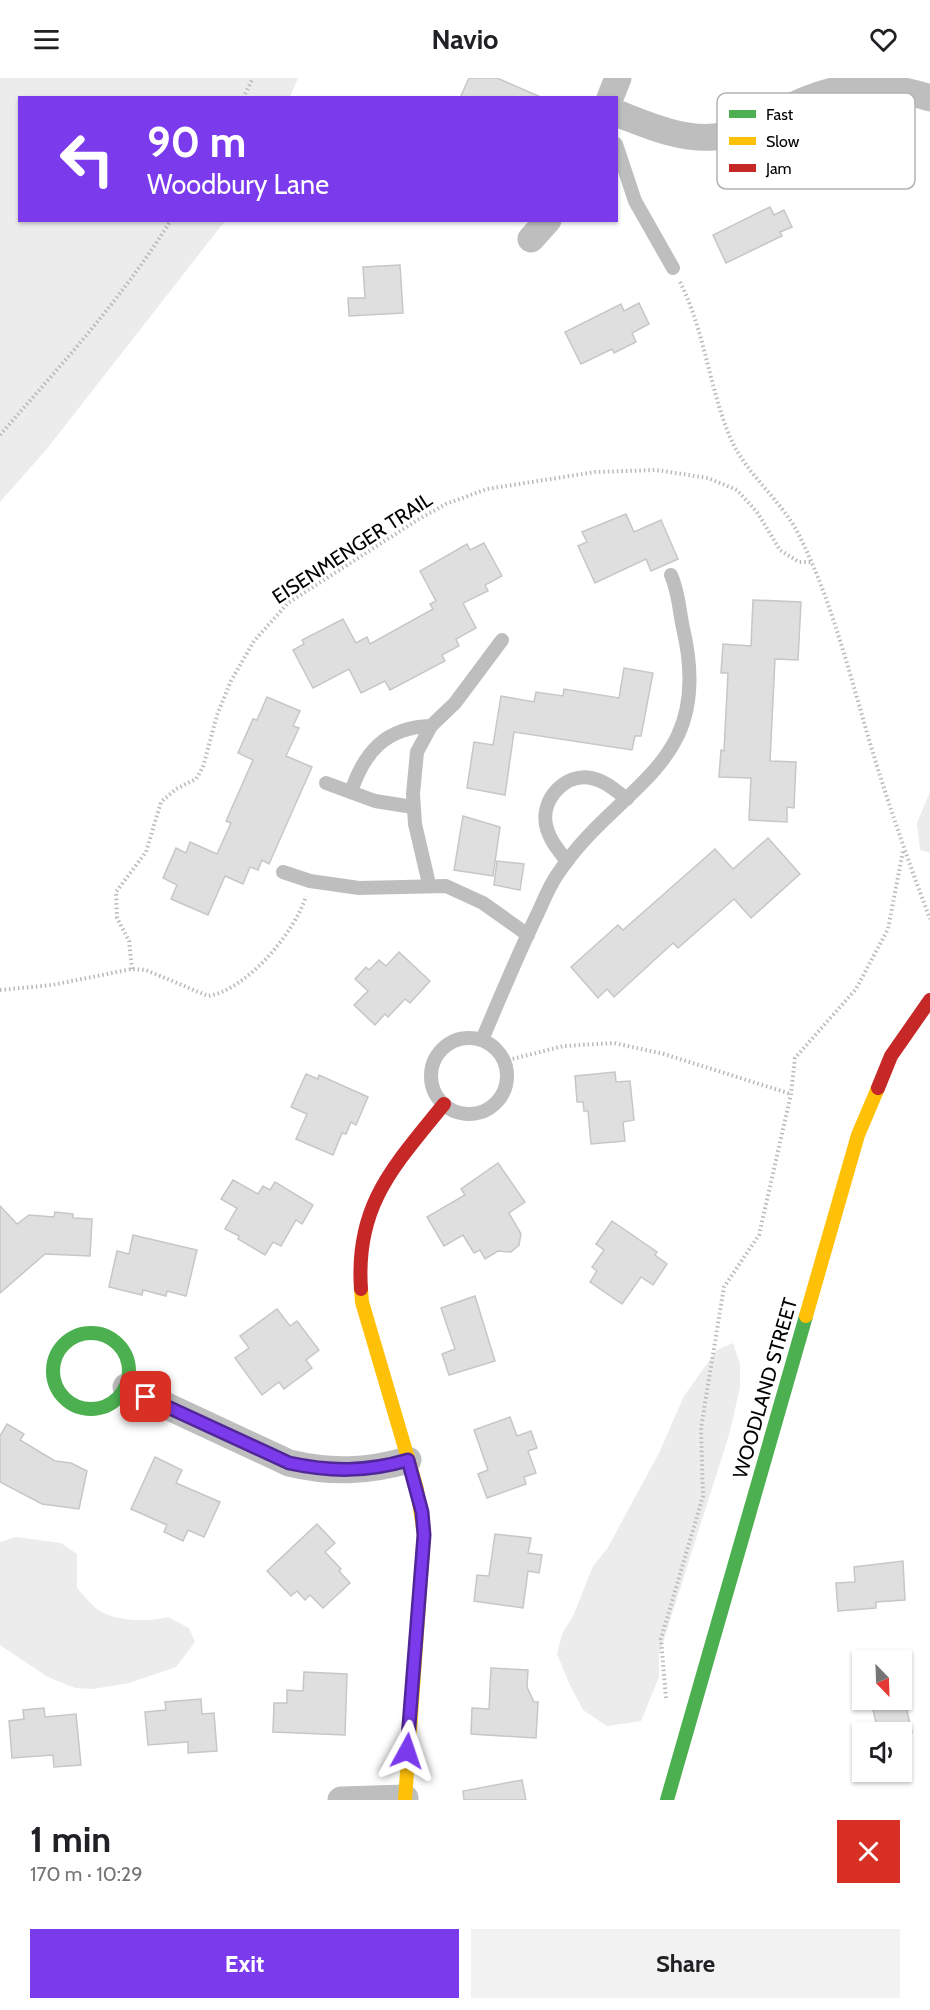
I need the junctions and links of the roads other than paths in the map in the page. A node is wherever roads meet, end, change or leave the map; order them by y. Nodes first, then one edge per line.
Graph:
1 (618, 78) edge
2 (818, 93) edge
3 (611, 96) edge
4 (930, 98) edge
5 (618, 114) edge
6 (717, 136) edge
7 (618, 150) edge
8 (673, 268) road end
9 (671, 575) dead end
10 (502, 640) dead end
11 (431, 726) junction
12 (326, 783) dead end
13 (351, 792) junction
14 (627, 799) junction
15 (413, 807) junction
16 (567, 861) junction
17 (283, 872) dead end
18 (429, 884) junction
19 (528, 935) junction
20 (930, 1000) edge
21 (482, 1040) junction
22 (444, 1104) junction
23 (126, 1387) junction
24 (408, 1460) junction
25 (405, 1799) edge
26 (341, 1800) edge
27 (667, 1800) edge

1 - 3 street
2 - 4 street
5 - 6 street
7 - 8 lane
9 - 14 lane
10 - 11 lane
11 - 13 lane
11 - 15 lane
12 - 13 lane
13 - 15 lane
14 - 16 lane
14 - 16 lane
15 - 18 lane
16 - 19 lane
17 - 18 lane
18 - 19 lane
19 - 21 lane
20 - 27 street, WOODLAND STREET
21 - 22 lane
21 - 22 lane
22 - 24 street
23 - 23 street
23 - 24 street
24 - 25 street
25 - 26 street

